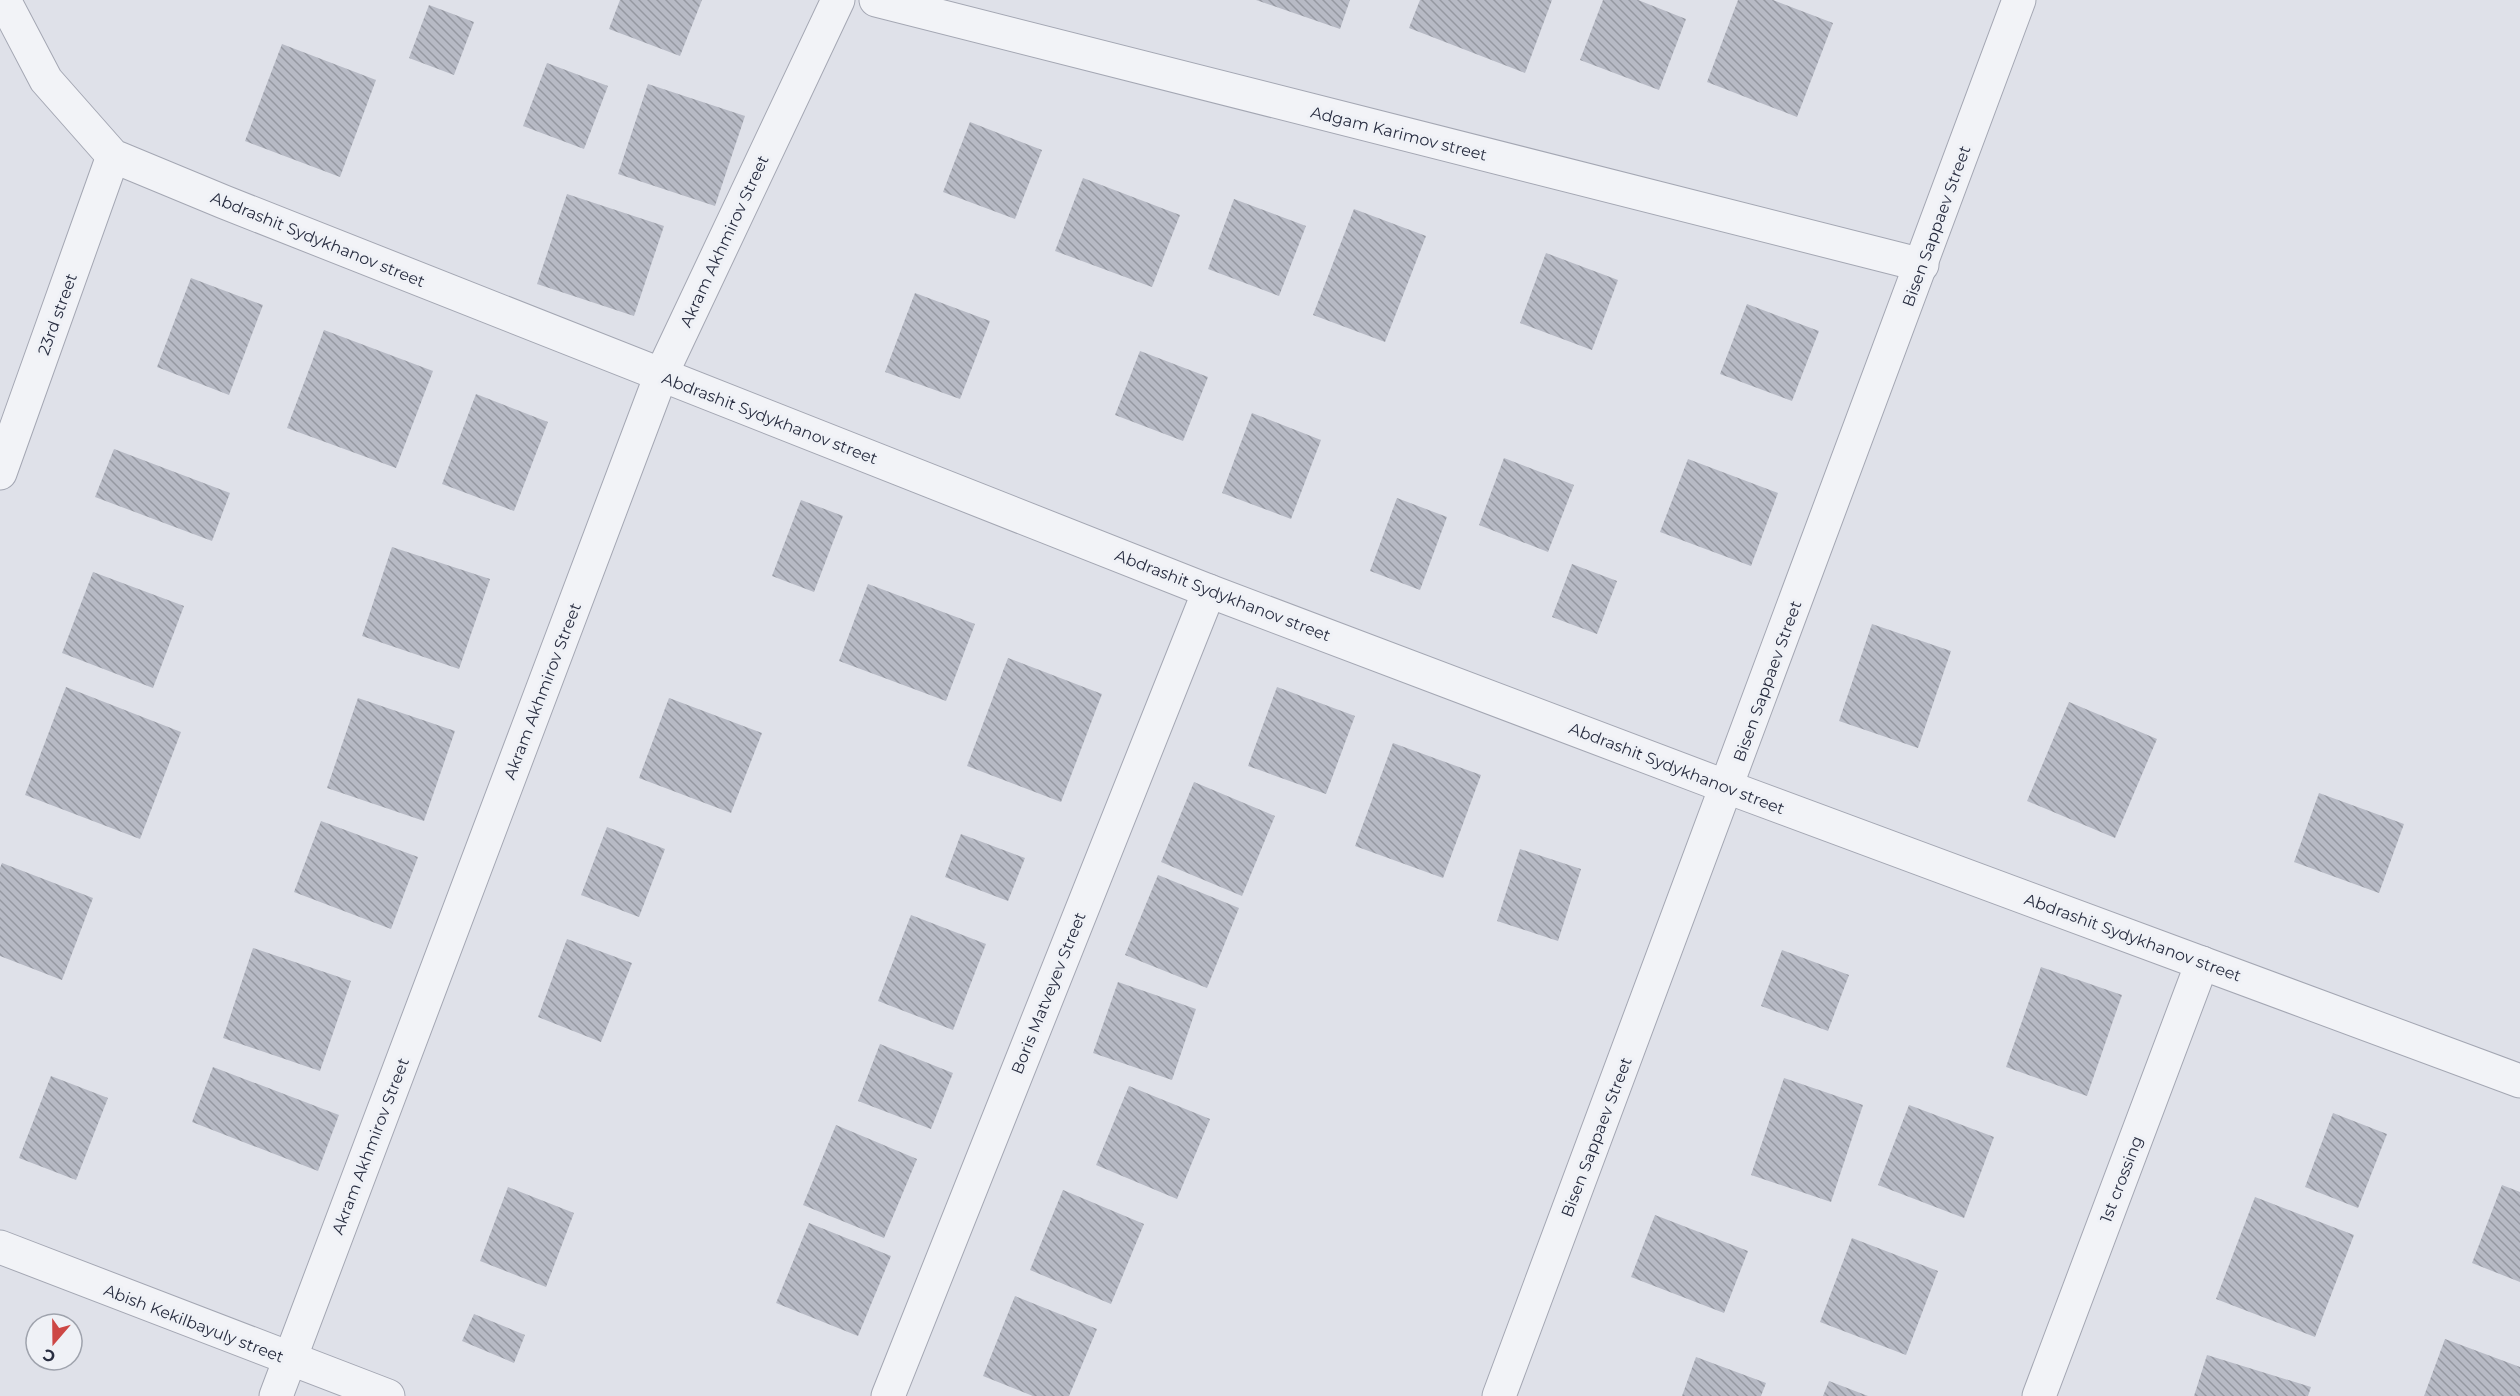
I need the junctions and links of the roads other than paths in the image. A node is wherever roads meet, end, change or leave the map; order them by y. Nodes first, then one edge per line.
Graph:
1 (4, 0) edge
2 (838, 0) edge
3 (876, 0) edge
4 (2019, 0) edge
5 (113, 156) junction
6 (1922, 265) junction
7 (661, 375) junction
8 (0, 473) edge
9 (1209, 591) junction
10 (1727, 787) junction
11 (2202, 963) junction
12 (2520, 1081) edge
13 (0, 1247) edge
14 (289, 1360) junction
15 (276, 1396) edge
16 (388, 1396) edge
17 (888, 1396) edge
18 (1499, 1396) edge
19 (2039, 1396) edge

1 - 5 street, Abdrashit Sydykhanov street
2 - 7 street, Akram Akhmirov Street
3 - 6 street, Adgam Karimov street
4 - 6 street, Bisen Sappaev Street
5 - 7 street, Abdrashit Sydykhanov street
5 - 8 street, 23rd street
6 - 10 street, Bisen Sappaev Street
7 - 9 street, Abdrashit Sydykhanov street
7 - 14 street, Akram Akhmirov Street
9 - 10 street, Abdrashit Sydykhanov street
9 - 17 street, Boris Matveyev Street
10 - 11 street, Abdrashit Sydykhanov street
10 - 18 street, Bisen Sappaev Street
11 - 12 street, Abdrashit Sydykhanov street
11 - 19 street, 1st crossing
13 - 14 street, Abish Kekilbayuly street
14 - 15 street, Akram Akhmirov Street
14 - 16 street, Abish Kekilbayuly street

